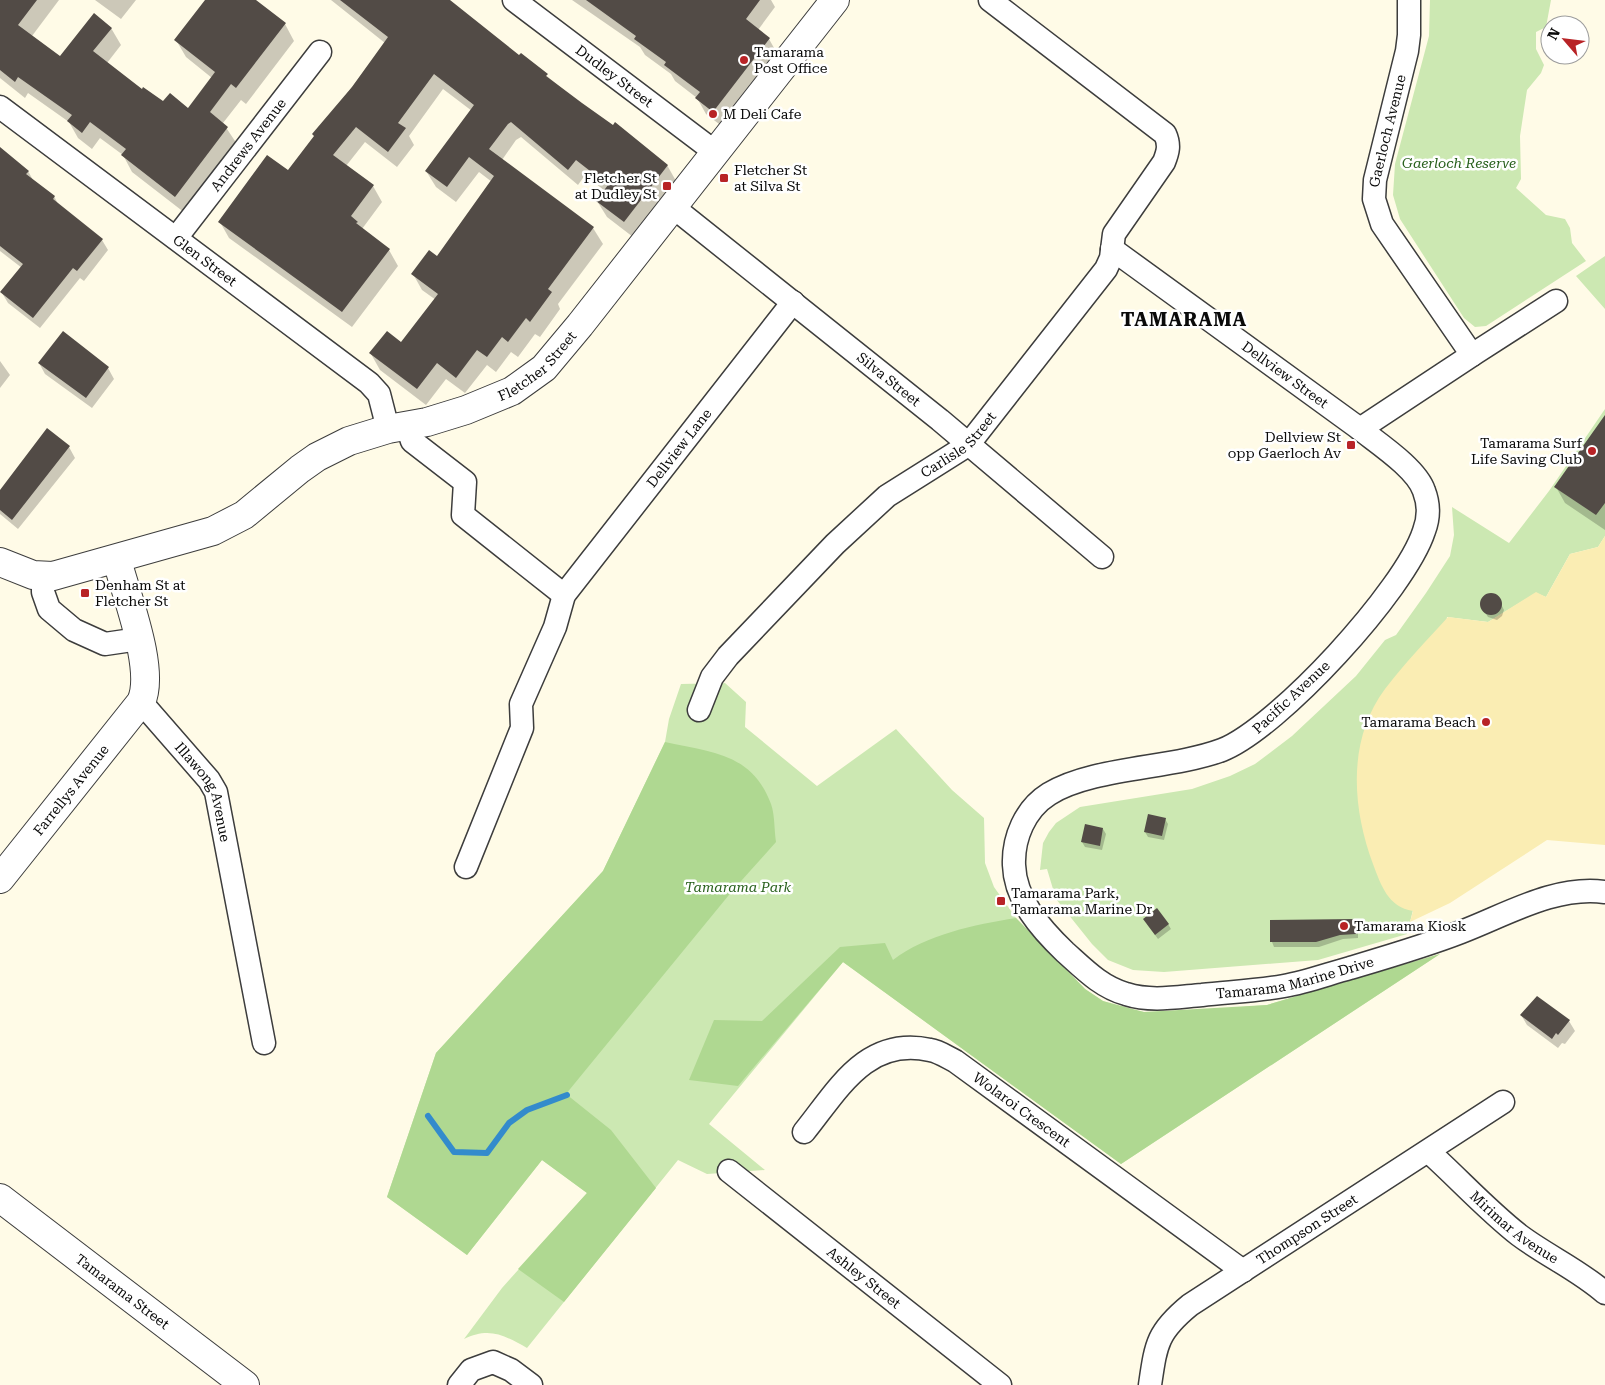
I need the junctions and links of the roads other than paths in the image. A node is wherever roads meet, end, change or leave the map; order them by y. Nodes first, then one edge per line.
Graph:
1 (514, 0) edge
2 (835, 0) edge
3 (990, 0) edge
4 (1409, 0) edge
5 (320, 52) dead end
6 (0, 107) edge
7 (715, 152) junction
8 (673, 207) junction
9 (176, 238) junction
10 (1112, 249) junction
11 (1556, 301) dead end
12 (793, 302) junction
13 (1472, 355) junction
14 (398, 428) junction
15 (1360, 429) junction
16 (968, 445) junction
17 (1102, 556) dead end
18 (116, 560) junction
19 (0, 562) edge
20 (43, 576) junction
21 (564, 595) junction
22 (139, 639) junction
23 (141, 702) junction
24 (699, 710) dead end
25 (466, 867) dead end
26 (0, 879) edge
27 (1018, 890) joint
28 (1605, 892) edge
29 (264, 1043) dead end
30 (1503, 1102) dead end
31 (804, 1132) dead end
32 (1429, 1152) junction
33 (729, 1171) dead end
34 (0, 1198) edge
35 (1243, 1271) junction
36 (1605, 1293) edge
37 (465, 1378) edge
38 (245, 1385) edge
39 (531, 1385) edge
40 (1000, 1385) edge
41 (1150, 1385) edge

1 - 7 street, Dudley Street
2 - 7 street, Fletcher Street
3 - 10 street, Carlisle Street
4 - 13 street, Gaerloch Avenue
5 - 9 street, Andrews Avenue
6 - 9 street, Glen Street
7 - 8 street, Fletcher Street
8 - 12 street, Silva Street
8 - 14 street, Fletcher Street
9 - 14 street, Glen Street
10 - 15 street, Dellview Street
10 - 16 street, Carlisle Street
11 - 13 street
12 - 16 street, Silva Street
12 - 21 street, Dellview Lane
13 - 15 street
14 - 18 street, Fletcher Street
14 - 21 street, Glen Street
15 - 27 street, Pacific Avenue
16 - 17 street, Silva Street
16 - 24 street, Carlisle Street
18 - 20 street, Fletcher Street
18 - 22 street
19 - 20 street
20 - 22 street
21 - 25 street
22 - 23 street
23 - 26 street, Farrellys Avenue
23 - 29 street, Illawong Avenue
27 - 28 street, Tamarama Marine Drive
30 - 32 street, Thompson Street
31 - 35 street, Wolaroi Crescent
32 - 35 street, Thompson Street
32 - 36 street, Mirimar Avenue
33 - 40 street, Ashley Street
34 - 38 street, Tamarama Street
35 - 41 street, Thompson Street
37 - 39 street

